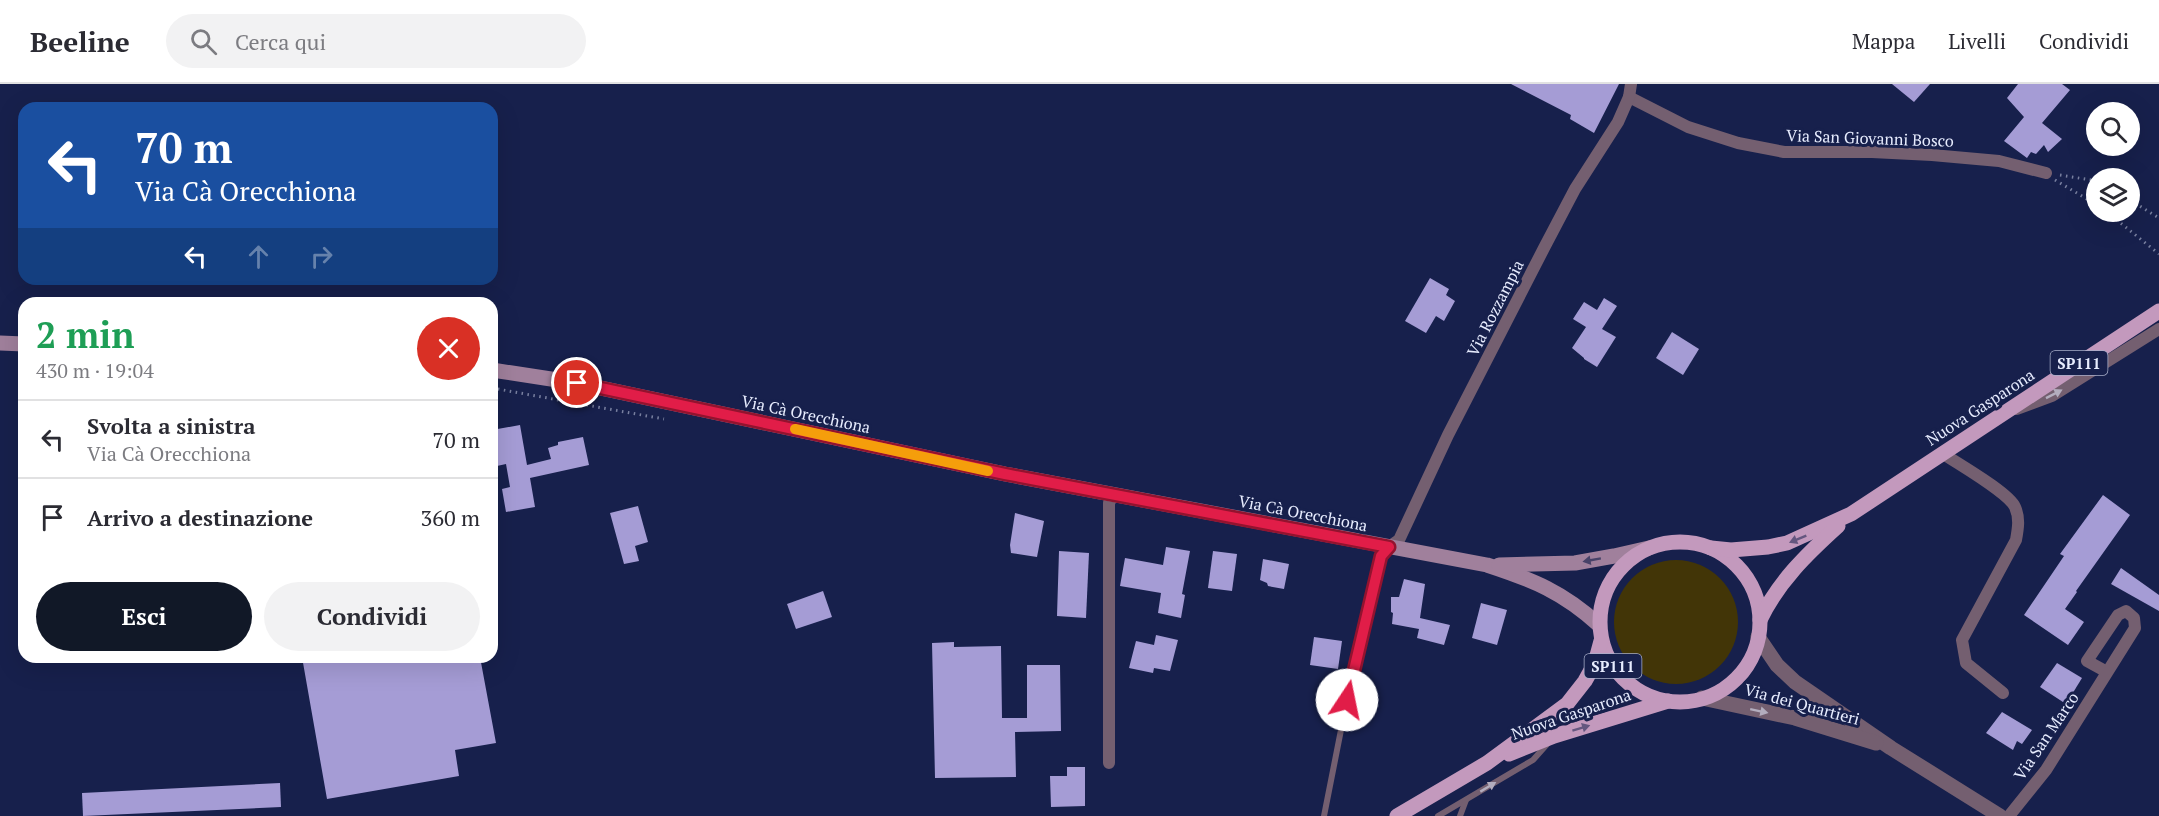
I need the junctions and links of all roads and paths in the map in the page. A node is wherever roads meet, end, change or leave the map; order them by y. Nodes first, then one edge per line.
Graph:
1 (1631, 84) edge
2 (1629, 97) junction
3 (2046, 173) junction
4 (2086, 179) edge
5 (2086, 199) edge
6 (2140, 206) edge
7 (2159, 218) edge
8 (2119, 222) edge
9 (2159, 254) edge
10 (2159, 310) edge
11 (2159, 329) edge
12 (0, 343) edge
13 (18, 344) edge
14 (498, 371) edge
15 (1999, 415) junction
16 (1942, 453) junction
17 (1113, 495) junction
18 (1851, 514) junction
19 (1389, 547) junction
20 (1649, 548) junction
21 (1711, 548) junction
22 (1486, 565) junction
23 (1760, 621) junction
24 (1600, 633) junction
25 (1758, 637) junction
26 (2107, 672) junction
27 (2003, 693) dead end
28 (1702, 698) junction
29 (1668, 701) junction
30 (1554, 736) junction
31 (1891, 748) junction
32 (1109, 763) dead end
33 (1486, 763) junction
34 (1466, 800) junction
35 (1324, 816) edge
36 (1397, 816) edge
37 (1438, 816) edge
38 (1460, 816) edge
39 (2000, 816) edge
40 (2009, 816) edge

1 - 2 street, Via Rozzampia
2 - 3 street, Via San Giovanni Bosco
2 - 19 street, Via Rozzampia
3 - 4 path
3 - 5 path
6 - 7 path
8 - 9 path
10 - 15 main road, Nuova Gasparona / SP111
15 -> 11 street
12 - 13 main road
14 - 17 main road, Via Cà Orecchiona
15 - 16 main road, Nuova Gasparona / SP111
16 - 18 main road, Nuova Gasparona / SP111
16 - 27 street
17 - 19 main road, Via Cà Orecchiona
17 - 32 street
18 -> 21 main road, Nuova Gasparona / SP111
18 - 23 main road, Nuova Gasparona / SP111
19 - 22 main road, Via Cà Orecchiona
19 - 35 lane
20 - 21 main road, Nuova Gasparona / SP111
20 -> 22 main road, Via Cà Orecchiona
20 - 24 main road, Nuova Gasparona / SP111
21 - 23 main road, Nuova Gasparona / SP111
22 - 24 main road, Via Cà Orecchiona
23 - 25 main road, Nuova Gasparona / SP111
24 - 29 main road, Nuova Gasparona / SP111
24 - 33 main road, Nuova Gasparona / SP111
25 - 28 main road, Nuova Gasparona / SP111
25 - 31 street, Via dei Quartieri
26 - 26 street, Via San Marco
26 - 40 street, Via San Marco
28 - 29 main road, Nuova Gasparona / SP111
28 -> 31 street, Via dei Quartieri
30 -> 29 main road, Nuova Gasparona / SP111
30 - 33 main road, Nuova Gasparona / SP111
34 -> 30 lane
31 - 39 street, Via dei Quartieri
33 - 36 main road, Nuova Gasparona / SP111
34 - 37 lane
34 - 38 lane

